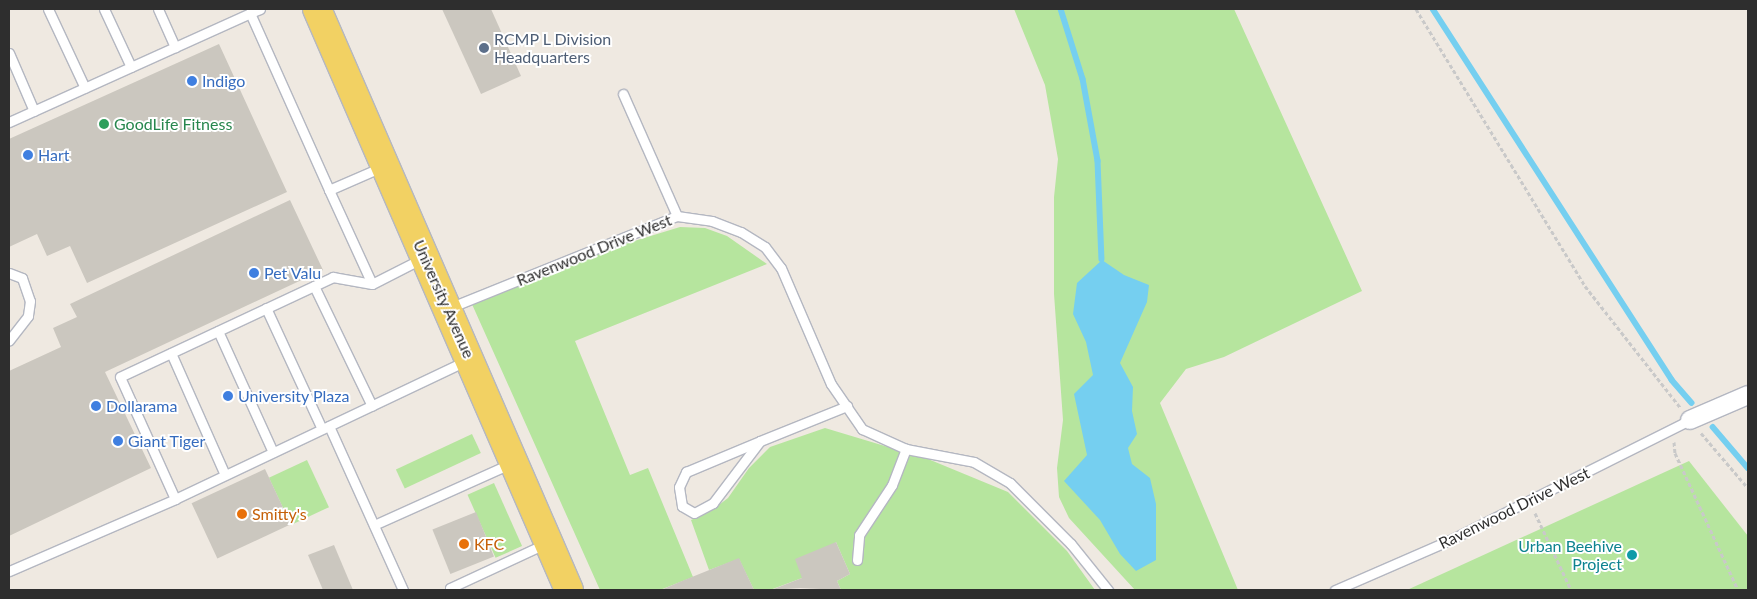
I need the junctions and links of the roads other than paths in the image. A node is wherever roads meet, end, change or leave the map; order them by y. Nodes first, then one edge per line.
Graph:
1 (48, 9) edge
2 (104, 9) edge
3 (158, 9) edge
4 (260, 9) edge
5 (317, 9) edge
6 (250, 13) junction
7 (176, 47) junction
8 (9, 52) edge
9 (131, 67) junction
10 (84, 88) junction
11 (622, 94) dead end
12 (34, 111) junction
13 (9, 122) edge
14 (385, 165) junction
15 (329, 190) junction
16 (677, 216) junction
17 (426, 257) junction
18 (9, 273) edge
19 (372, 284) junction
20 (314, 286) junction
21 (266, 308) junction
22 (448, 308) junction
23 (218, 331) junction
24 (9, 340) edge
25 (171, 353) junction
26 (471, 359) junction
27 (1748, 396) edge
28 (372, 406) junction
29 (847, 406) junction
30 (1683, 423) joint
31 (326, 427) junction
32 (760, 441) junction
33 (906, 449) junction
34 (273, 452) junction
35 (514, 462) junction
36 (225, 475) junction
37 (175, 498) junction
38 (374, 525) junction
39 (548, 543) junction
40 (857, 560) dead end
41 (9, 571) edge
42 (403, 590) edge
43 (451, 590) edge
44 (570, 590) edge
45 (1108, 590) edge
46 (1335, 590) edge

1 - 10 lane
2 - 9 lane
3 - 7 lane
4 - 6 lane
5 - 14 main road, University Avenue
6 - 7 lane
6 - 15 lane
7 - 9 lane
8 - 12 lane
9 - 10 lane
10 - 12 lane
11 - 16 lane
12 - 13 lane
14 - 15 lane
14 - 17 main road, University Avenue
15 - 19 lane
16 - 22 lane, Ravenwood Drive West
16 - 29 lane, Ravenwood Drive West
17 - 19 lane
17 - 22 main road, University Avenue
18 - 24 lane
19 - 20 lane
20 - 21 lane
20 - 28 lane
21 - 23 lane
21 - 31 lane
22 - 26 main road, University Avenue
23 - 25 lane
23 - 34 lane
25 - 36 lane
25 - 37 lane
26 - 28 lane
26 - 35 main road, University Avenue
27 - 30 street
28 - 31 lane
29 - 32 lane
29 - 33 lane, Ravenwood Drive West
30 - 46 lane, Ravenwood Drive West
31 - 34 lane
31 - 38 lane
32 - 32 lane
33 - 40 lane
33 - 45 lane, Ravenwood Drive West
34 - 36 lane
35 - 38 lane
35 - 39 main road, University Avenue
36 - 37 lane
37 - 41 lane
38 - 42 lane
39 - 43 lane
39 - 44 main road, University Avenue

